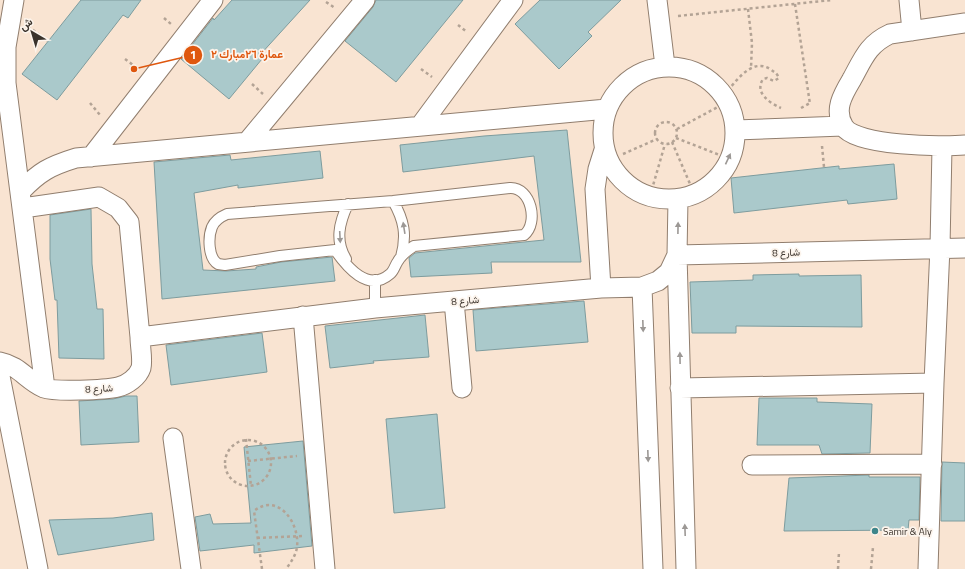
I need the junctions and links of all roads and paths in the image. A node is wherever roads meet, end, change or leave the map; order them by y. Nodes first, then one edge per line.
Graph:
1 (14, 0) edge
2 (213, 0) edge
3 (365, 0) edge
4 (514, 0) edge
5 (832, 0) edge
6 (909, 0) edge
7 (795, 4) junction
8 (748, 8) junction
9 (658, 9) edge
10 (965, 23) edge
11 (912, 31) junction
12 (3, 48) edge
13 (665, 66) junction
14 (751, 68) junction
15 (726, 98) junction
16 (810, 103) junction
17 (607, 109) junction
18 (786, 109) dead end
19 (796, 109) dead end
20 (420, 126) junction
21 (843, 126) junction
22 (814, 127) junction
23 (677, 129) junction
24 (735, 130) junction
25 (657, 138) junction
26 (676, 138) junction
27 (248, 142) junction
28 (672, 142) junction
29 (664, 144) junction
30 (965, 145) edge
31 (942, 147) junction
32 (607, 155) junction
33 (91, 157) junction
34 (730, 159) junction
35 (650, 196) junction
36 (686, 196) junction
37 (22, 200) junction
38 (392, 201) junction
39 (348, 204) junction
40 (940, 247) junction
41 (965, 248) edge
42 (677, 255) junction
43 (401, 256) junction
44 (351, 268) junction
45 (375, 280) junction
46 (642, 287) junction
47 (601, 288) junction
48 (454, 301) junction
49 (375, 308) junction
50 (304, 316) junction
51 (140, 337) junction
52 (0, 362) edge
53 (0, 376) edge
54 (934, 383) junction
55 (45, 388) junction
56 (462, 388) dead end
57 (680, 388) junction
58 (173, 438) dead end
59 (246, 439) junction
60 (315, 454) junction
61 (271, 459) junction
62 (248, 461) junction
63 (932, 464) junction
64 (752, 465) dead end
65 (251, 486) junction
66 (298, 536) junction
67 (323, 536) junction
68 (257, 538) junction
69 (873, 547) dead end
70 (839, 552) dead end
71 (38, 569) edge
72 (191, 569) edge
73 (262, 569) edge
74 (286, 569) edge
75 (325, 569) edge
76 (653, 569) edge
77 (686, 569) edge
78 (838, 569) edge
79 (871, 569) edge
80 (928, 569) edge

1 - 12 street
2 - 33 street
3 - 27 street
4 - 20 street
5 - 7 path
6 - 11 street
7 - 8 path
7 - 16 path
8 - 9 path
8 - 14 path
9 - 13 street
10 - 11 street
11 - 21 street
12 - 37 street
13 - 15 street
13 - 17 street
14 - 15 path
14 - 18 path
15 - 23 path
15 - 24 street
16 - 19 path
16 - 22 path
17 - 20 street
17 - 32 street
20 - 27 street
21 - 22 street
21 - 31 street
22 - 24 street
23 - 25 path
23 - 26 path
24 - 34 street
25 - 29 path
25 - 32 path
26 - 28 path
26 - 34 path
27 - 33 street
28 - 29 path
28 - 36 path
29 - 35 path
30 - 31 street
31 - 40 street
32 - 35 street
32 - 47 street
33 - 37 street
34 - 36 street
35 - 36 street
42 -> 36 street
37 - 51 street
37 - 55 street
38 - 39 lane
43 -> 38 lane
38 - 43 lane
39 -> 44 lane
39 - 44 lane
40 - 41 street, شارع 8
40 - 42 street, شارع 8
40 - 54 street
42 - 46 street, شارع 8
57 -> 42 street
43 - 45 lane
44 - 45 lane
45 - 49 lane
46 - 47 street, شارع 8
46 -> 76 street
47 - 48 street, شارع 8
48 - 49 street, شارع 8
48 - 56 street
49 - 50 street, شارع 8
50 - 51 street, شارع 8
50 - 60 street
51 - 55 street, شارع 8
52 - 55 street, شارع 8
53 - 71 street
54 - 57 street
54 - 63 street
77 -> 57 street
58 - 72 street
59 - 61 path
59 - 62 path
59 - 65 path
60 - 61 path
60 - 67 street
61 - 62 path
61 - 65 path
62 - 65 path
63 - 64 street
63 - 80 street
66 - 67 path
66 - 68 path
66 - 68 path
66 - 74 path
67 - 75 street
68 - 73 path
69 - 79 path
70 - 78 path

